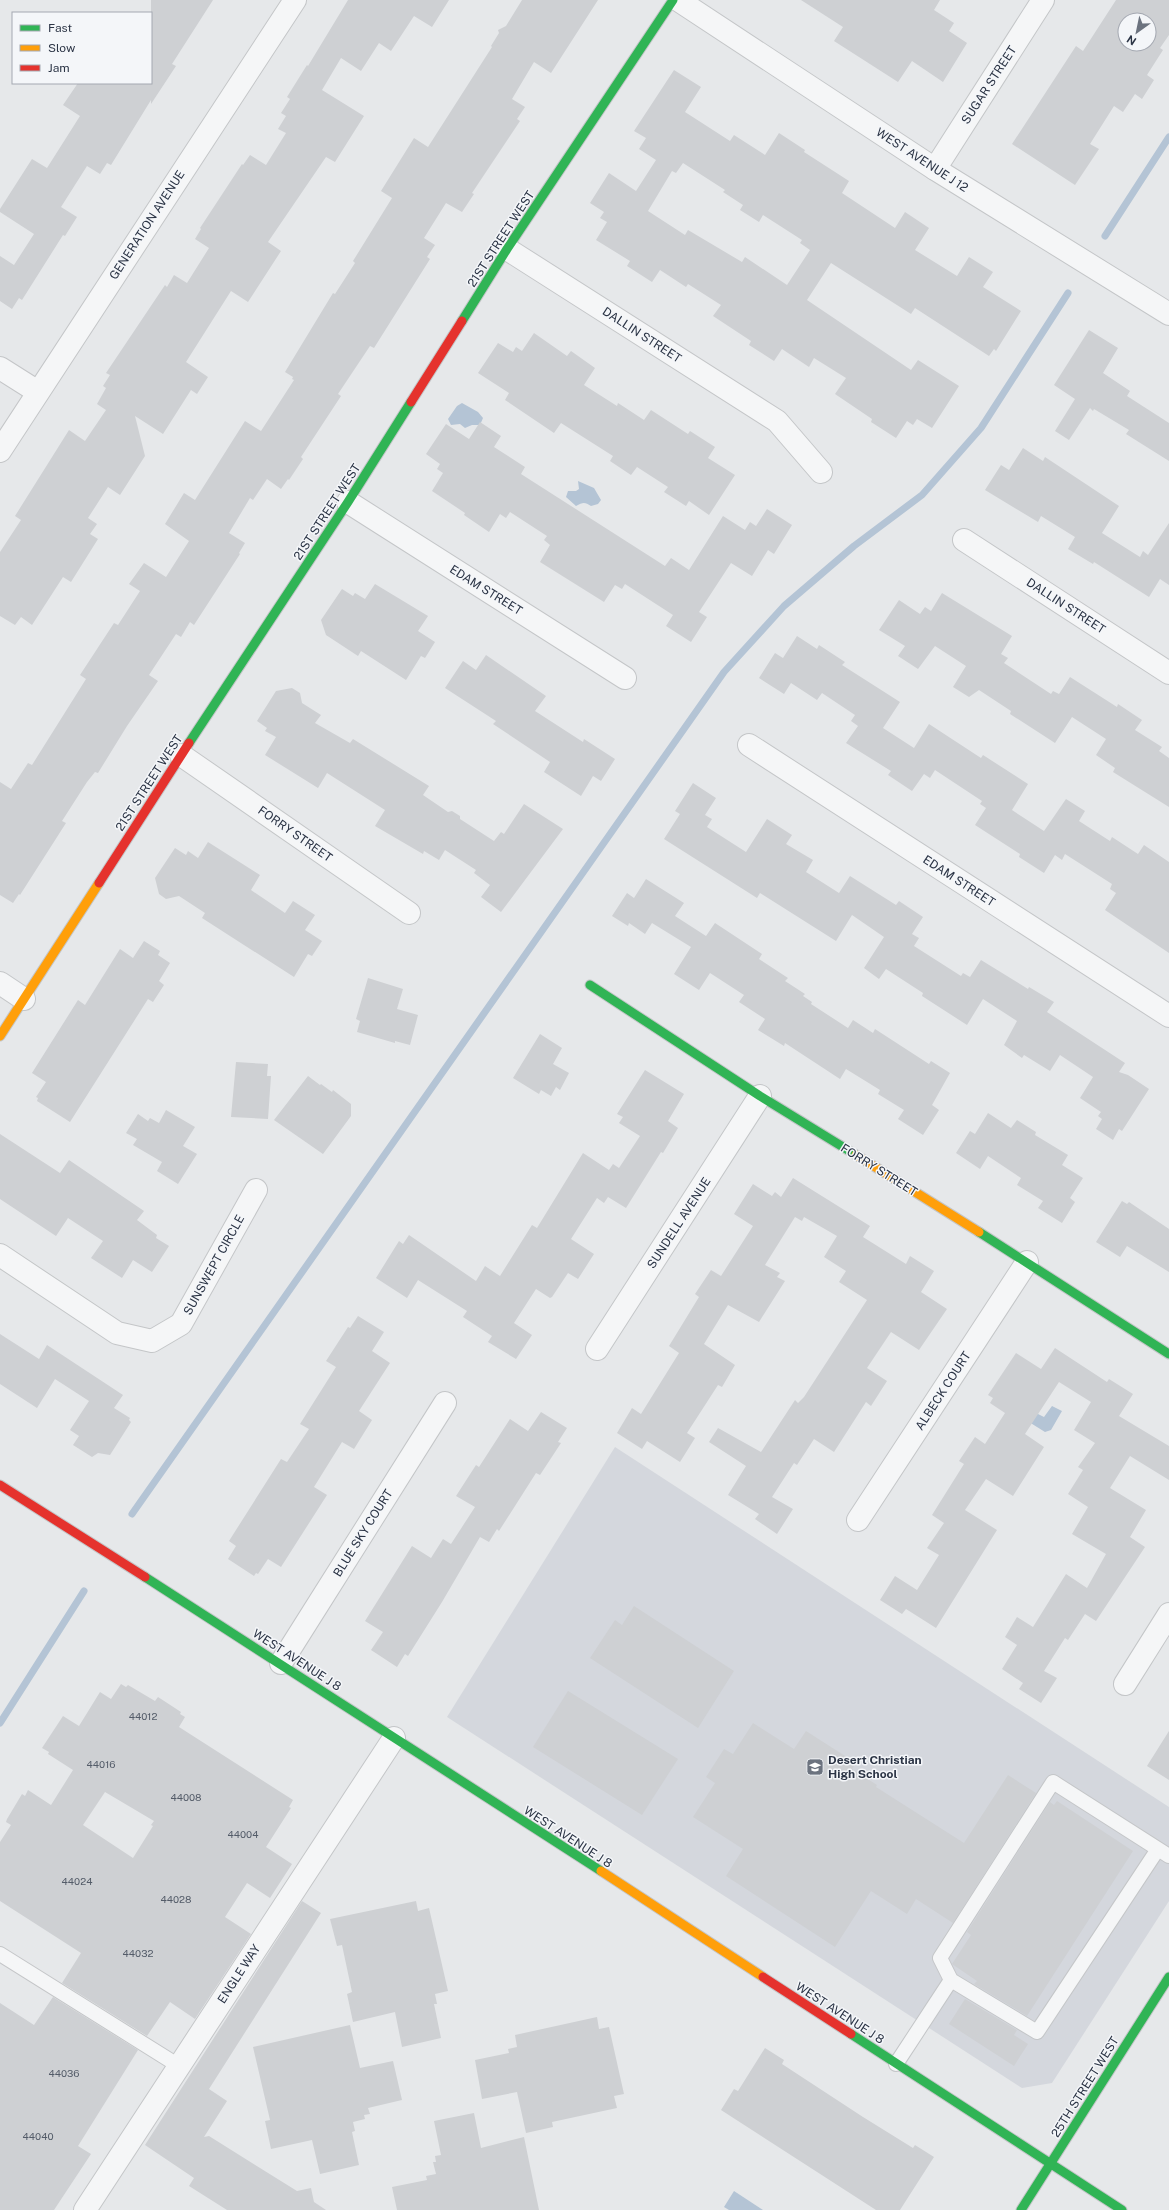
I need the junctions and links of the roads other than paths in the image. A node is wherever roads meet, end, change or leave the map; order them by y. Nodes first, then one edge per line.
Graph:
1 (295, 0) edge
2 (673, 0) edge
3 (678, 0) edge
4 (1042, 0) edge
5 (934, 169) junction
6 (507, 249) junction
7 (1169, 314) edge
8 (0, 368) edge
9 (38, 392) junction
10 (0, 451) edge
11 (821, 472) dead end
12 (348, 502) junction
13 (964, 540) dead end
14 (1169, 673) edge
15 (625, 678) dead end
16 (749, 745) dead end
17 (181, 755) junction
18 (409, 913) dead end
19 (0, 983) edge
20 (590, 985) dead end
21 (24, 999) junction
22 (1169, 1016) edge
23 (0, 1036) edge
24 (760, 1096) junction
25 (256, 1190) dead end
26 (0, 1255) edge
27 (1027, 1262) junction
28 (597, 1349) dead end
29 (1169, 1354) edge
30 (445, 1402) dead end
31 (0, 1484) edge
32 (858, 1520) dead end
33 (1169, 1614) edge
34 (281, 1663) junction
35 (1125, 1684) dead end
36 (394, 1738) junction
37 (1163, 1853) edge
38 (0, 1954) edge
39 (1169, 1977) edge
40 (951, 1980) junction
41 (896, 2064) junction
42 (179, 2066) junction
43 (1051, 2164) junction
44 (85, 2210) edge
45 (1021, 2210) edge
46 (1122, 2210) edge

1 - 9 street, GENERATION AVENUE
2 - 6 street, 21ST STREET WEST
3 - 5 street, WEST AVENUE J 12
4 - 5 street, SUGAR STREET
5 - 7 street, WEST AVENUE J 12
6 - 11 street, DALLIN STREET
6 - 12 street, 21ST STREET WEST
8 - 9 street
9 - 10 street, GENERATION AVENUE
12 - 15 street, EDAM STREET
12 - 17 street, 21ST STREET WEST
13 - 14 street, DALLIN STREET
16 - 22 street, EDAM STREET
17 - 18 street, FORRY STREET
17 - 21 street, 21ST STREET WEST
19 - 21 street
20 - 24 street, FORRY STREET
21 - 23 street, 21ST STREET WEST
24 - 27 street, FORRY STREET
24 - 28 street, SUNDELL AVENUE
25 - 26 street, SUNSWEPT CIRCLE
27 - 29 street, FORRY STREET
27 - 32 street, ALBECK COURT
30 - 34 street, BLUE SKY COURT
31 - 34 street, WEST AVENUE J 8
33 - 35 street
34 - 36 street, WEST AVENUE J 8
36 - 41 street, WEST AVENUE J 8
36 - 42 street, ENGLE WAY
37 - 40 lane
37 - 40 lane
38 - 42 lane
39 - 43 street, 25TH STREET WEST
40 - 41 lane
41 - 43 street, WEST AVENUE J 8
42 - 44 street, ENGLE WAY
43 - 45 street, 25TH STREET WEST
43 - 46 street, WEST AVENUE J 8

